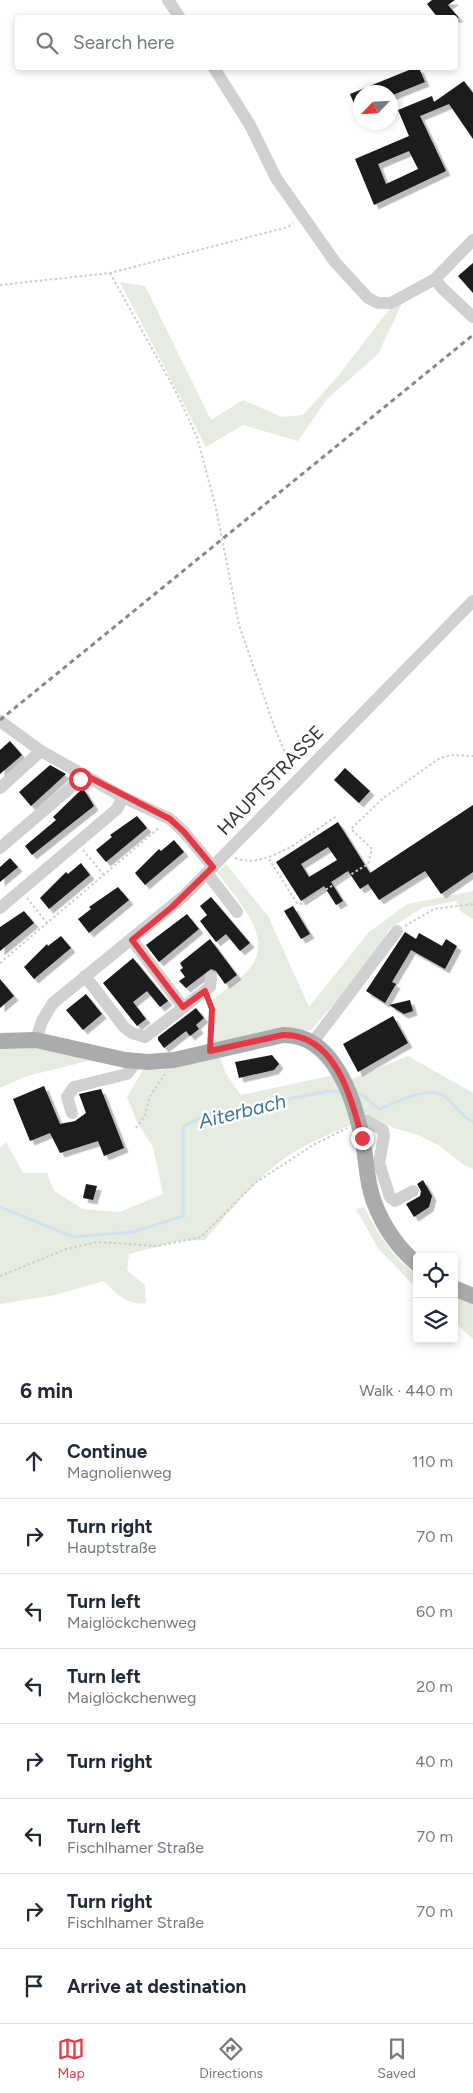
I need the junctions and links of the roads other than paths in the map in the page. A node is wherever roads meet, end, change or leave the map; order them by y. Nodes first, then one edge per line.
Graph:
1 (168, 0) edge
2 (178, 15) edge
3 (215, 70) edge
4 (473, 240) edge
5 (435, 279) junction
6 (473, 317) edge
7 (473, 601) edge
8 (0, 721) edge
9 (41, 751) junction
10 (83, 774) junction
11 (0, 788) edge
12 (123, 797) junction
13 (0, 848) edge
14 (210, 870) junction
15 (0, 908) edge
16 (237, 912) dead end
17 (397, 930) road end
18 (132, 940) junction
19 (85, 976) junction
20 (211, 978) dead end
21 (183, 1007) junction
22 (36, 1040) junction
23 (0, 1041) edge
24 (313, 1042) junction
25 (136, 1062) junction
26 (72, 1114) dead end
27 (358, 1122) junction
28 (413, 1191) dead end
29 (413, 1260) edge
30 (458, 1290) edge
31 (473, 1296) edge

1 - 2 street
3 - 5 street
4 - 5 street
5 - 6 street
7 - 14 street, HAUPTSTRASSE
8 - 9 street
9 - 10 street
9 - 11 street
10 - 12 street
10 - 13 street
12 - 14 street
12 - 15 street
14 - 16 street
14 - 18 street, HAUPTSTRASSE
17 - 24 street
18 - 19 street, HAUPTSTRASSE
18 - 21 street
19 - 21 street
19 - 22 street, HAUPTSTRASSE
20 - 21 street
22 - 23 main road
22 - 25 main road
24 - 25 main road
24 - 27 main road
25 - 26 street
27 - 28 street
27 - 29 main road
30 - 31 main road

